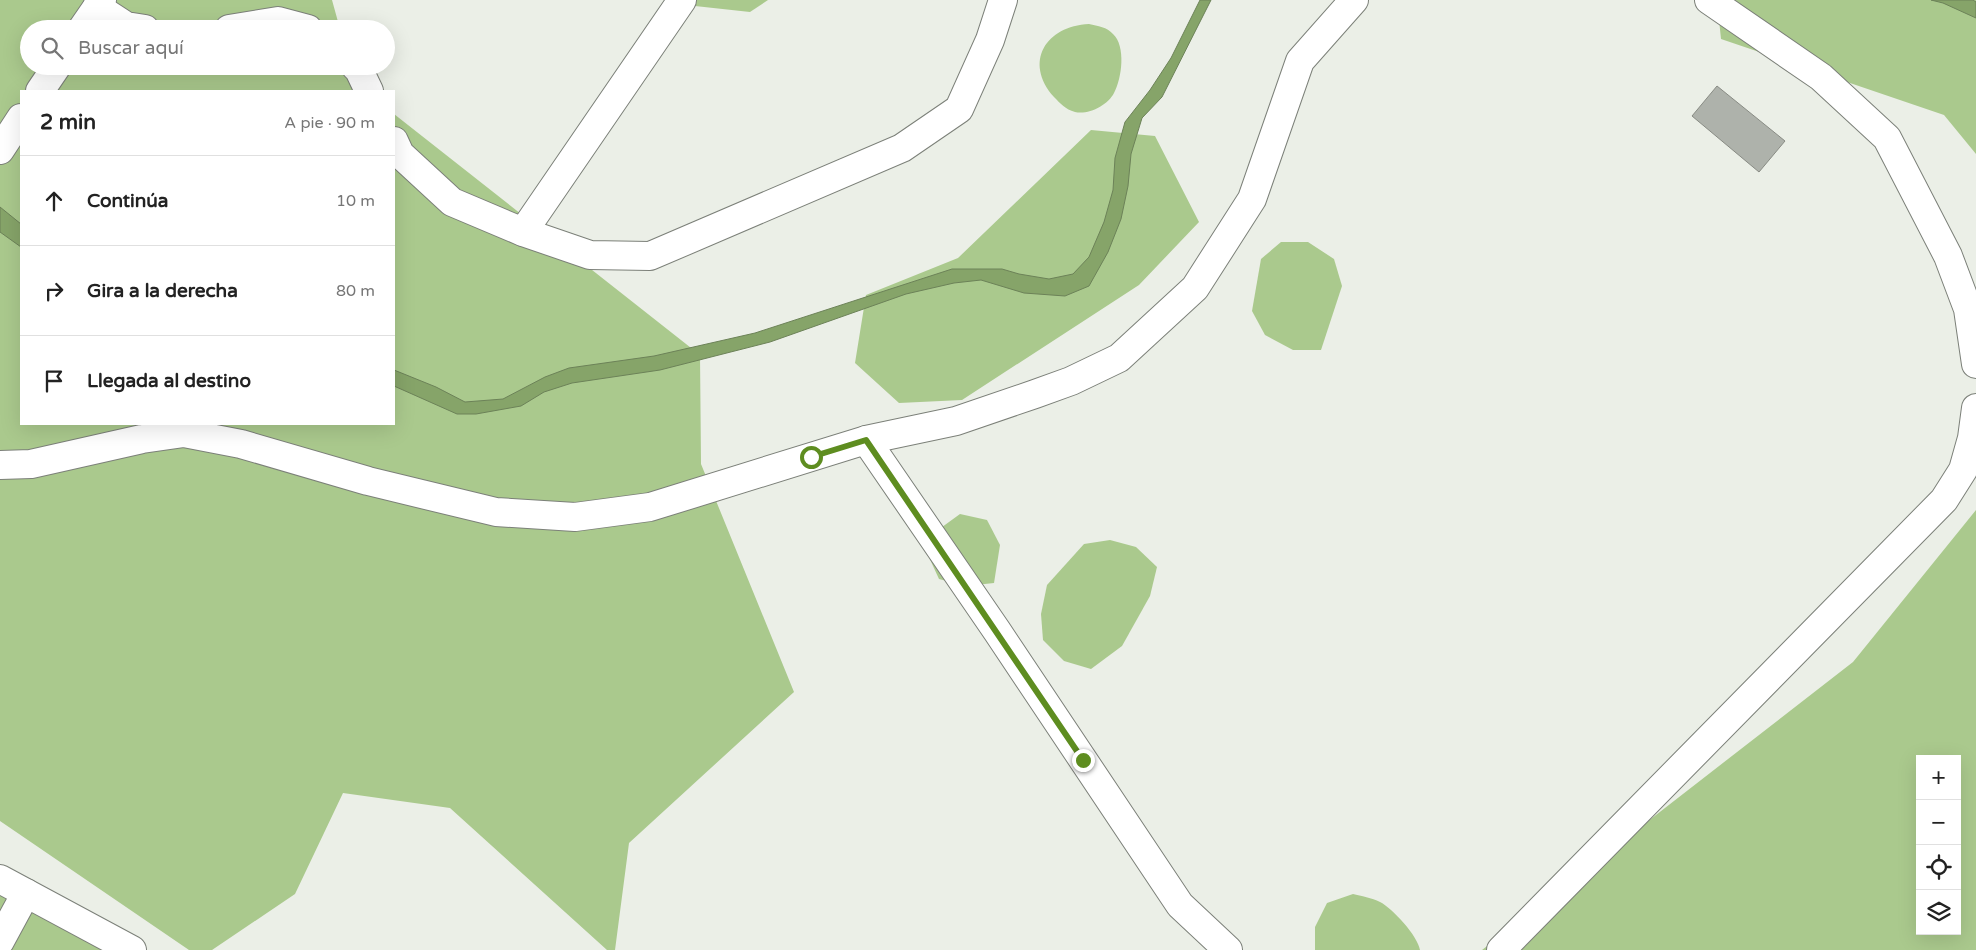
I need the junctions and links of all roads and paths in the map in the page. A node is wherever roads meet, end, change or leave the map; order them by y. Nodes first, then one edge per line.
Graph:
1 (682, 0) edge
2 (1003, 0) edge
3 (1354, 0) edge
4 (1709, 0) edge
5 (94, 12) edge
6 (112, 20) edge
7 (51, 75) edge
8 (362, 75) edge
9 (41, 90) edge
10 (369, 90) edge
11 (20, 120) edge
12 (395, 142) edge
13 (0, 150) edge
14 (523, 232) junction
15 (1976, 364) edge
16 (1976, 408) edge
17 (866, 440) junction
18 (0, 464) edge
19 (0, 879) edge
20 (26, 893) junction
21 (0, 941) edge
22 (132, 950) edge
23 (1228, 950) edge
24 (1501, 950) edge

1 - 14 street
2 - 14 street
3 - 17 street
4 - 15 street
5 - 6 street
7 - 9 street
8 - 10 street
11 - 13 street
12 - 14 street
16 - 24 street
17 - 18 street
17 - 23 street
19 - 20 street
20 - 21 street
20 - 22 street

